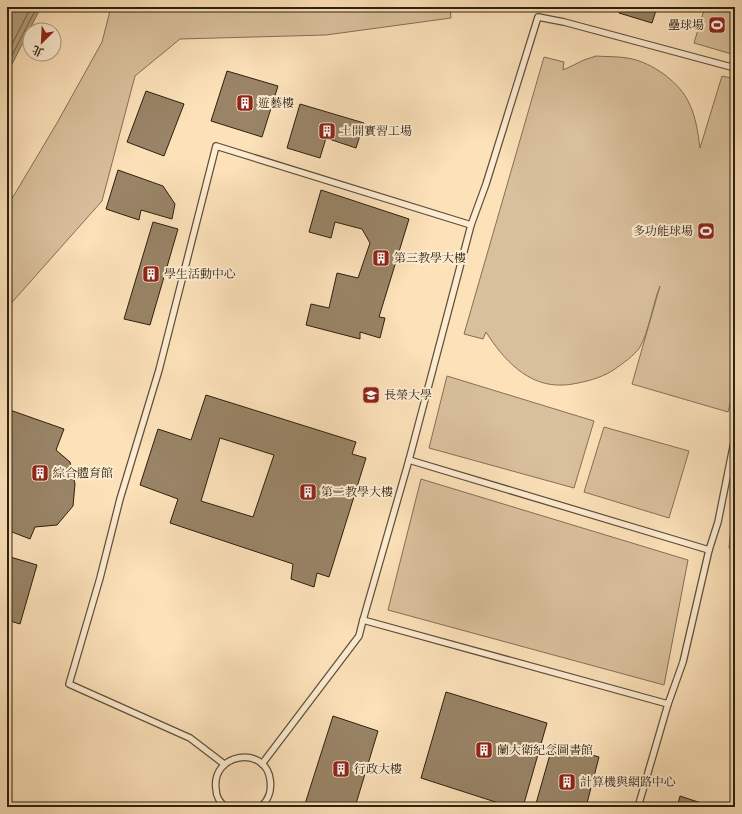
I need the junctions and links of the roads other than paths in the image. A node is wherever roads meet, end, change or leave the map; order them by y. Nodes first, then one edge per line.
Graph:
1 (735, 68) edge
2 (471, 225) junction
3 (735, 438) edge
4 (409, 460) junction
5 (709, 550) junction
6 (363, 620) junction
7 (668, 704) junction
8 (224, 764) junction
9 (262, 764) junction
10 (226, 807) edge
11 (261, 807) edge
12 (638, 807) edge

1 - 2 lane
2 - 4 lane
2 - 8 lane
3 - 5 lane
4 - 5 lane
4 - 6 lane
5 - 7 lane
6 - 7 lane
6 - 9 lane
7 - 12 lane
8 - 9 lane
8 - 10 lane
9 - 11 lane

